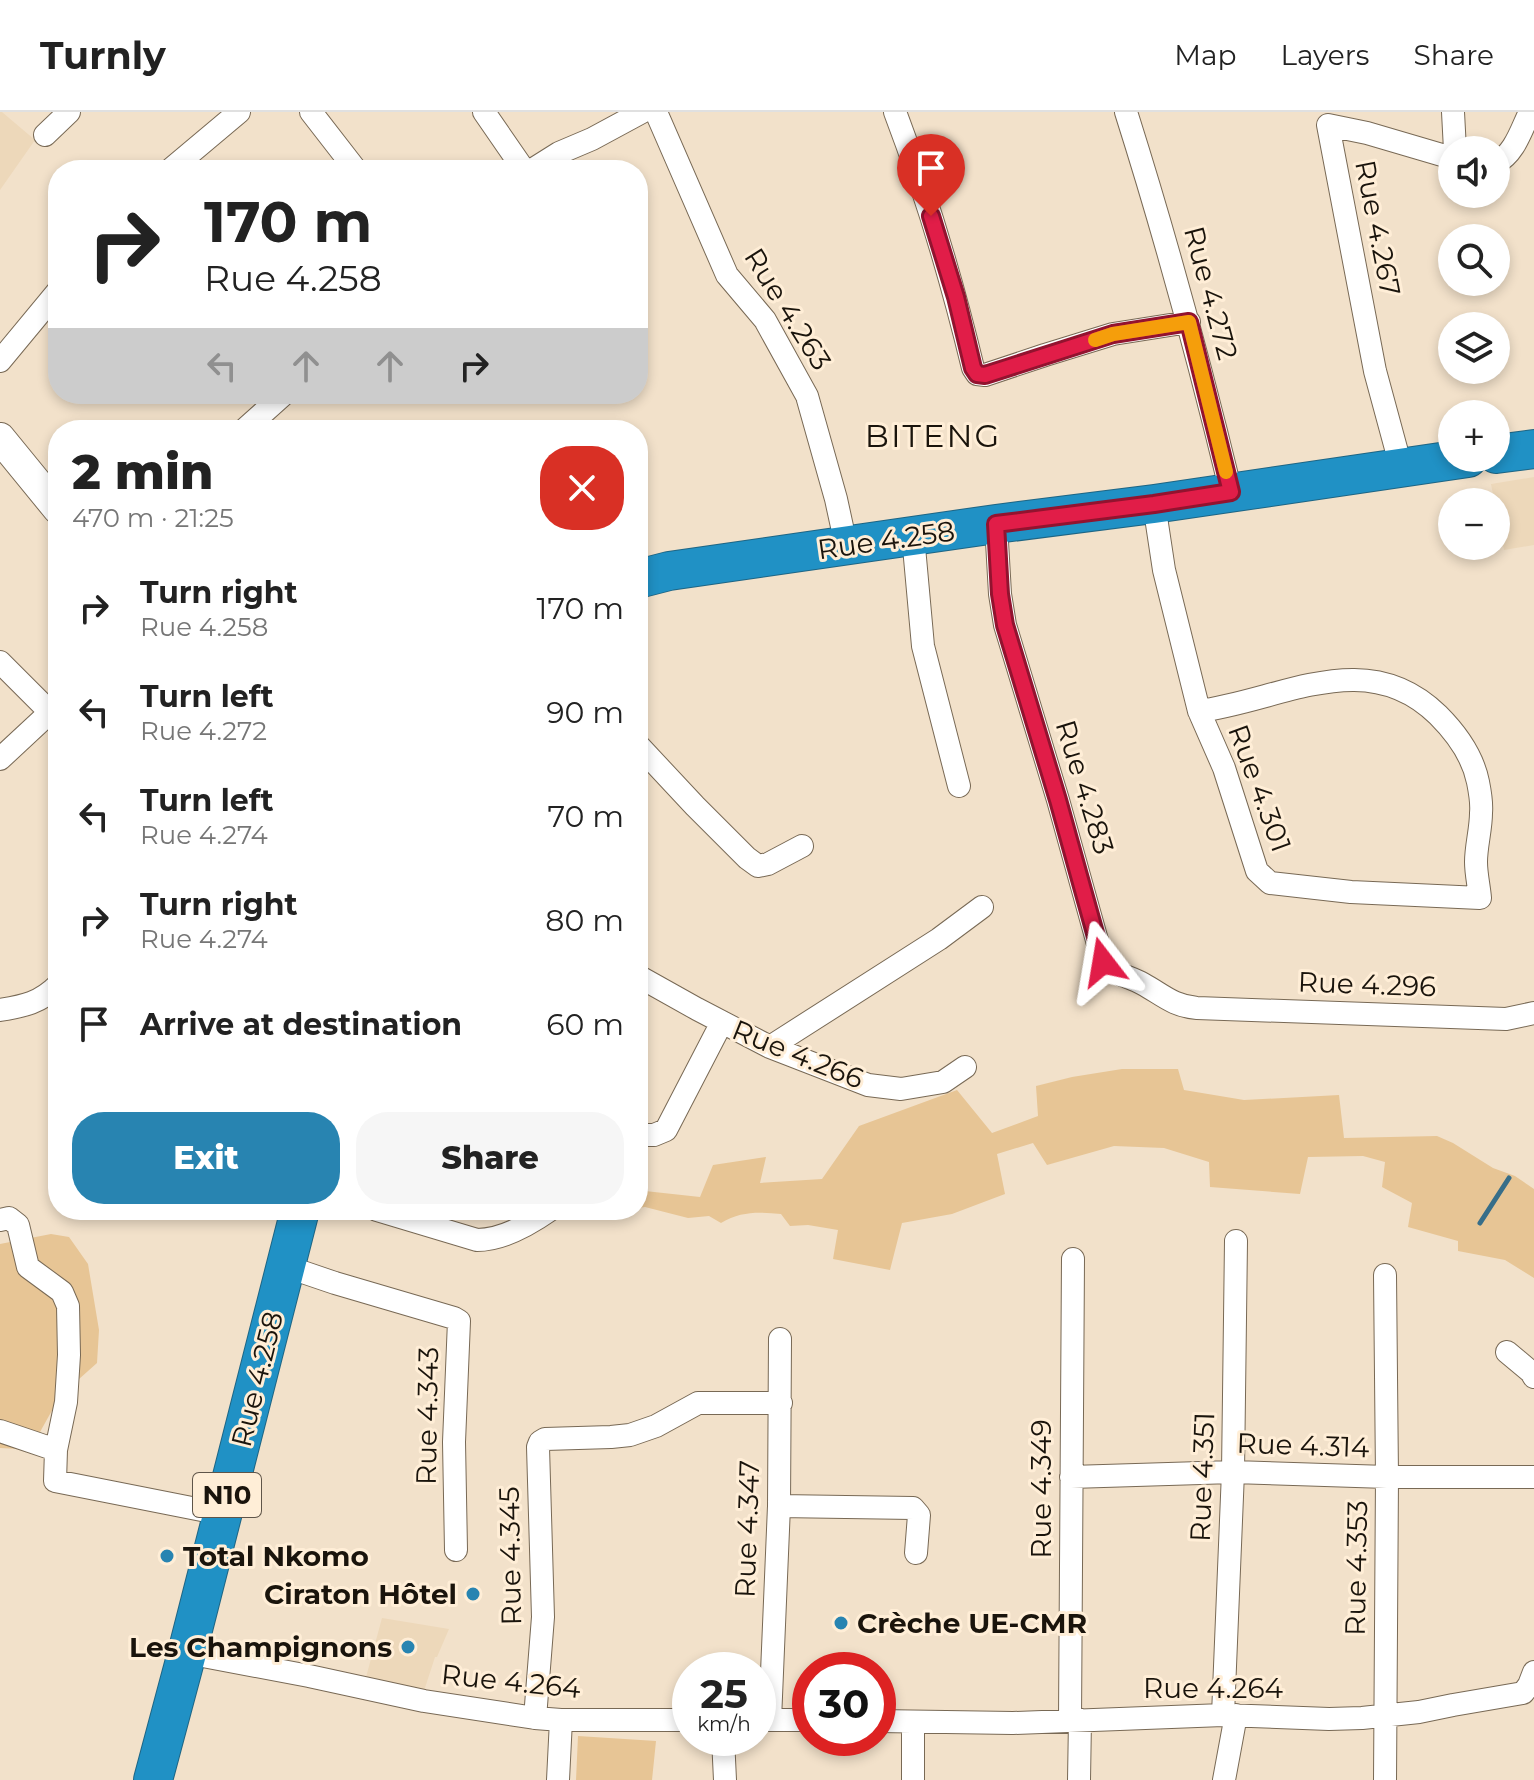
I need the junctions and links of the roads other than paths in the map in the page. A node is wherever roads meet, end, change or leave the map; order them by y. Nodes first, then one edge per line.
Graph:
1 (69, 112) edge
2 (239, 112) edge
3 (311, 112) edge
4 (484, 112) edge
5 (656, 112) edge
6 (895, 112) edge
7 (1126, 112) edge
8 (1453, 112) edge
9 (1530, 112) edge
10 (630, 115) edge
11 (1326, 119) edge
12 (45, 135) dead end
13 (1454, 136) edge
14 (1510, 151) edge
15 (1438, 154) edge
16 (182, 160) edge
17 (348, 160) edge
18 (517, 160) edge
19 (548, 160) edge
20 (48, 303) edge
21 (1189, 322) junction
22 (0, 361) edge
23 (273, 404) edge
24 (256, 420) edge
25 (0, 438) edge
26 (1534, 449) edge
27 (1510, 452) edge
28 (1438, 462) edge
29 (1401, 467) junction
30 (1231, 492) junction
31 (48, 497) edge
32 (1154, 504) junction
33 (996, 524) junction
34 (913, 536) junction
35 (846, 545) junction
36 (648, 576) edge
37 (0, 662) edge
38 (48, 703) edge
39 (1199, 711) junction
40 (48, 714) edge
41 (648, 756) edge
42 (0, 759) edge
43 (959, 786) dead end
44 (802, 846) dead end
45 (982, 907) dead end
46 (648, 981) edge
47 (48, 995) edge
48 (1197, 1008) joint
49 (0, 1010) edge
50 (1534, 1013) edge
51 (722, 1022) junction
52 (770, 1047) junction
53 (965, 1067) dead end
54 (648, 1135) edge
55 (0, 1220) edge
56 (297, 1220) edge
57 (410, 1220) edge
58 (531, 1220) edge
59 (1236, 1241) dead end
60 (1073, 1259) dead end
61 (285, 1266) junction
62 (1385, 1275) dead end
63 (780, 1339) dead end
64 (1507, 1352) dead end
65 (1534, 1377) edge
66 (781, 1403) junction
67 (0, 1431) edge
68 (56, 1450) junction
69 (1233, 1472) junction
70 (1071, 1477) junction
71 (1387, 1477) junction
72 (1534, 1477) edge
73 (779, 1506) junction
74 (222, 1514) junction
75 (456, 1550) dead end
76 (916, 1553) dead end
77 (769, 1652) edge
78 (187, 1653) junction
79 (1534, 1672) edge
80 (1230, 1715) junction
81 (1384, 1716) junction
82 (535, 1718) junction
83 (561, 1720) junction
84 (672, 1720) edge
85 (1075, 1720) junction
86 (896, 1722) edge
87 (913, 1722) junction
88 (724, 1756) edge
89 (153, 1780) edge
90 (558, 1780) edge
91 (725, 1780) edge
92 (913, 1780) edge
93 (1079, 1780) edge
94 (1224, 1780) edge
95 (1385, 1780) edge

1 - 12 street
2 - 16 street
3 - 17 street
4 - 18 street
5 - 35 street, Rue 4.263
6 - 21 street
7 - 21 street, Rue 4.272
8 - 13 street
9 - 14 street
10 - 19 street
11 - 15 street, Rue 4.267
11 - 29 street, Rue 4.267
20 - 22 street
21 - 30 street, Rue 4.272
23 - 24 street
25 - 31 street
26 - 27 highway
28 - 29 highway, Rue 4.258
29 - 30 highway, Rue 4.258
30 - 32 highway, Rue 4.258
32 - 33 highway, Rue 4.258
32 - 39 street, Rue 4.301
33 - 34 highway, Rue 4.258
33 - 48 street, Rue 4.283
34 - 35 highway, Rue 4.258
34 - 43 street
35 - 36 highway, Rue 4.258
37 - 38 street
39 - 39 street, Rue 4.301
40 - 42 street
41 - 44 street
45 - 52 street
46 - 51 street, Rue 4.266
47 - 49 street
48 - 50 street, Rue 4.296
51 - 52 street, Rue 4.266
51 - 54 street
52 - 53 street, Rue 4.266
55 - 68 street
56 - 61 highway, Rue 4.258 / N10
57 - 58 street
59 - 69 street, Rue 4.351
60 - 70 street, Rue 4.349
61 - 74 highway, Rue 4.258 / N10
61 - 75 street, Rue 4.343
62 - 71 street, Rue 4.353
63 - 66 street, Rue 4.347
64 - 65 street
66 - 73 street, Rue 4.347
66 - 82 street, Rue 4.345
67 - 68 street
68 - 74 street
69 - 70 street, Rue 4.314
69 - 71 street, Rue 4.314
69 - 80 street, Rue 4.351
70 - 85 street, Rue 4.349
71 - 72 street, Rue 4.314
71 - 81 street, Rue 4.353
73 - 76 street
73 - 77 street, Rue 4.347
74 - 78 highway, Rue 4.258 / N10
78 - 82 street, Rue 4.264
78 - 89 highway, Rue 4.258 / N10
79 - 81 street, Rue 4.264
80 - 81 street, Rue 4.264
80 - 85 street, Rue 4.264
80 - 94 street, Rue 4.351
81 - 95 street, Rue 4.353
82 - 83 street, Rue 4.264
83 - 84 street, Rue 4.264
83 - 90 street
85 - 87 street, Rue 4.264
85 - 93 street, Rue 4.349
86 - 87 street, Rue 4.264
87 - 92 street
88 - 91 street

